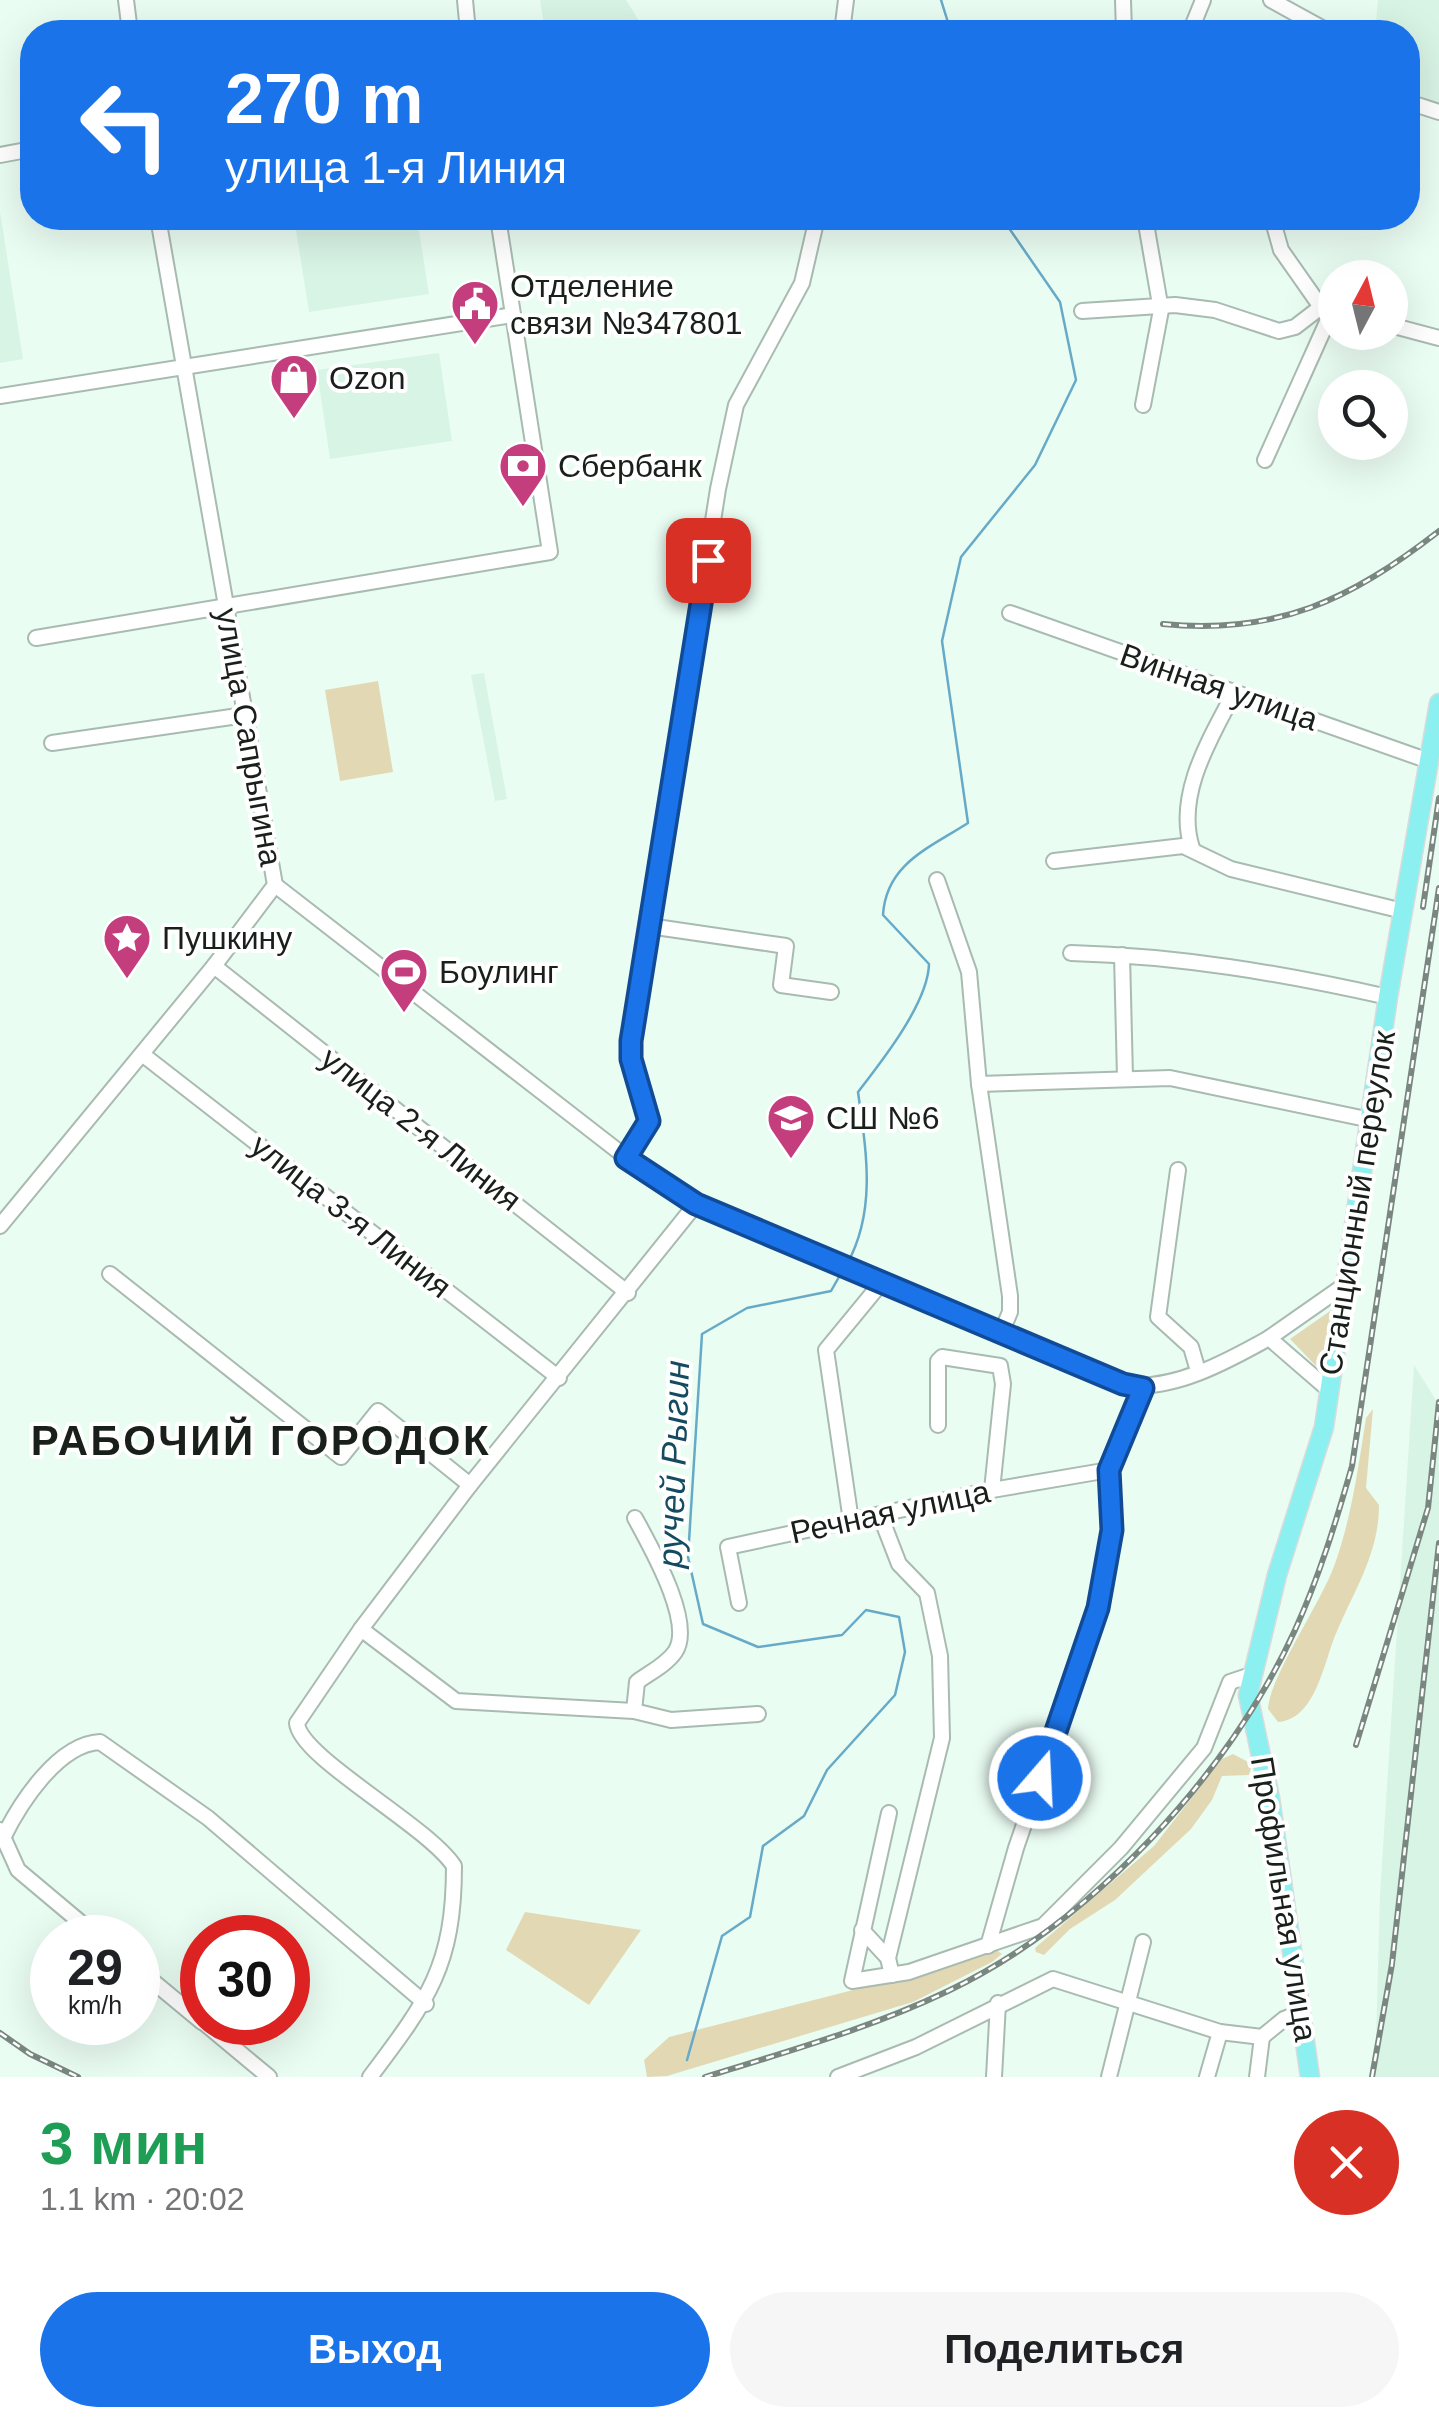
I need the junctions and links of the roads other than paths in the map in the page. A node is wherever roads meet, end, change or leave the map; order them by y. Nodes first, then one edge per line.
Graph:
1 (1271, 0) edge
2 (1307, 20) edge
3 (160, 230) edge
4 (500, 230) edge
5 (814, 230) edge
6 (1147, 230) edge
7 (1275, 230) edge
8 (1318, 296) edge
9 (1082, 310) dead end
10 (1161, 310) junction
11 (513, 315) junction
12 (1318, 316) edge
13 (1408, 330) edge
14 (1318, 337) edge
15 (1439, 338) edge
16 (184, 367) junction
17 (0, 396) edge
18 (1142, 405) dead end
19 (1264, 460) dead end
20 (226, 606) junction
21 (1010, 613) dead end
22 (36, 638) dead end
23 (1234, 693) junction
24 (1439, 703) edge
25 (245, 715) junction
26 (52, 742) dead end
27 (1429, 760) junction
28 (1192, 848) junction
29 (1054, 861) dead end
30 (937, 880) dead end
31 (275, 885) junction
32 (1403, 911) junction
33 (650, 926) junction
34 (1070, 953) dead end
35 (1122, 955) junction
36 (214, 966) junction
37 (832, 992) dead end
38 (1388, 997) junction
39 (142, 1054) junction
40 (1125, 1077) junction
41 (978, 1084) junction
42 (1371, 1120) junction
43 (626, 1158) junction
44 (1178, 1170) dead end
45 (696, 1204) junction
46 (0, 1226) edge
47 (110, 1274) dead end
48 (882, 1282) junction
49 (1342, 1287) junction
50 (628, 1293) junction
51 (1000, 1333) junction
52 (1269, 1338) junction
53 (1198, 1371) junction
54 (560, 1378) junction
55 (1143, 1388) junction
56 (1329, 1390) junction
57 (938, 1425) dead end
58 (1109, 1470) junction
59 (470, 1485) junction
60 (992, 1490) junction
61 (880, 1515) junction
62 (635, 1518) dead end
63 (851, 1521) junction
64 (739, 1603) dead end
65 (360, 1628) junction
66 (1251, 1675) junction
67 (1248, 1695) joint
68 (634, 1711) junction
69 (758, 1714) dead end
70 (889, 1813) dead end
71 (2, 1834) edge
72 (72, 1915) edge
73 (862, 1930) junction
74 (1142, 1942) dead end
75 (988, 1946) junction
76 (888, 1958) junction
77 (892, 1975) junction
78 (160, 1987) edge
79 (1131, 2001) junction
80 (180, 2003) edge
81 (998, 2003) junction
82 (426, 2004) junction
83 (1302, 2012) junction
84 (1220, 2032) junction
85 (1262, 2037) junction
86 (231, 2045) edge
87 (269, 2077) edge
88 (370, 2077) edge
89 (838, 2077) edge
90 (994, 2077) edge
91 (1109, 2077) edge
92 (1207, 2077) edge
93 (1257, 2077) edge
94 (1310, 2077) edge

1 - 2 street
3 - 16 street, улица Сапрыгина
4 - 11 street
5 - 33 street
6 - 10 street
7 - 8 street
9 - 10 street
10 - 12 street
10 - 18 street
11 - 16 street
11 - 20 street
13 - 15 street
14 - 19 street
16 - 17 street
16 - 20 street, улица Сапрыгина
20 - 22 street
20 - 25 street, улица Сапрыгина
21 - 23 street, Винная улица
23 - 27 street, Винная улица
23 - 28 street
24 - 27 main road, Станционный переулок
25 - 26 street
25 - 31 street, улица Сапрыгина
27 - 32 main road, Станционный переулок
28 - 29 street
28 - 32 street
30 - 41 street
31 - 36 street, улица Сапрыгина
31 - 43 street
32 - 38 main road, Станционный переулок
33 - 37 street
33 - 43 street
34 - 35 street
35 - 38 street
35 - 40 street
36 - 39 street, улица Сапрыгина
36 - 50 street, улица 2-я Линия
38 - 42 main road, Станционный переулок
39 - 46 street, улица Сапрыгина
39 - 54 street, улица 3-я Линия
40 - 41 street
40 - 42 street
41 - 51 street
42 - 49 main road, Станционный переулок
43 - 45 street
44 - 53 street
45 - 48 street
45 - 50 street
47 - 59 street
48 - 51 street
48 - 63 street
49 - 52 street
49 - 56 main road, Станционный переулок
50 - 54 street
51 - 55 street
52 - 53 street
52 - 56 street
53 - 55 street
54 - 59 street
55 - 58 street
56 - 66 main road, Станционный переулок
57 - 60 street
58 - 60 street, Речная улица
58 - 75 street
59 - 65 street
60 - 61 street, Речная улица
61 - 63 street, Речная улица
61 - 76 street
62 - 68 street
63 - 64 street, Речная улица
65 - 68 street
65 - 82 street
66 - 67 main road, Станционный переулок
66 - 75 street
67 - 83 main road, Профильная улица
68 - 69 street
70 - 73 street
71 - 72 street
71 - 82 street
73 - 76 street
73 - 77 street
74 - 79 street
75 - 77 street
76 - 77 street
78 - 80 street
79 - 81 street
79 - 84 street
79 - 91 street
81 - 89 street
81 - 90 street
82 - 88 street
83 - 85 street
83 - 94 main road, Профильная улица
84 - 85 street
84 - 92 street
85 - 93 street
86 - 87 street

